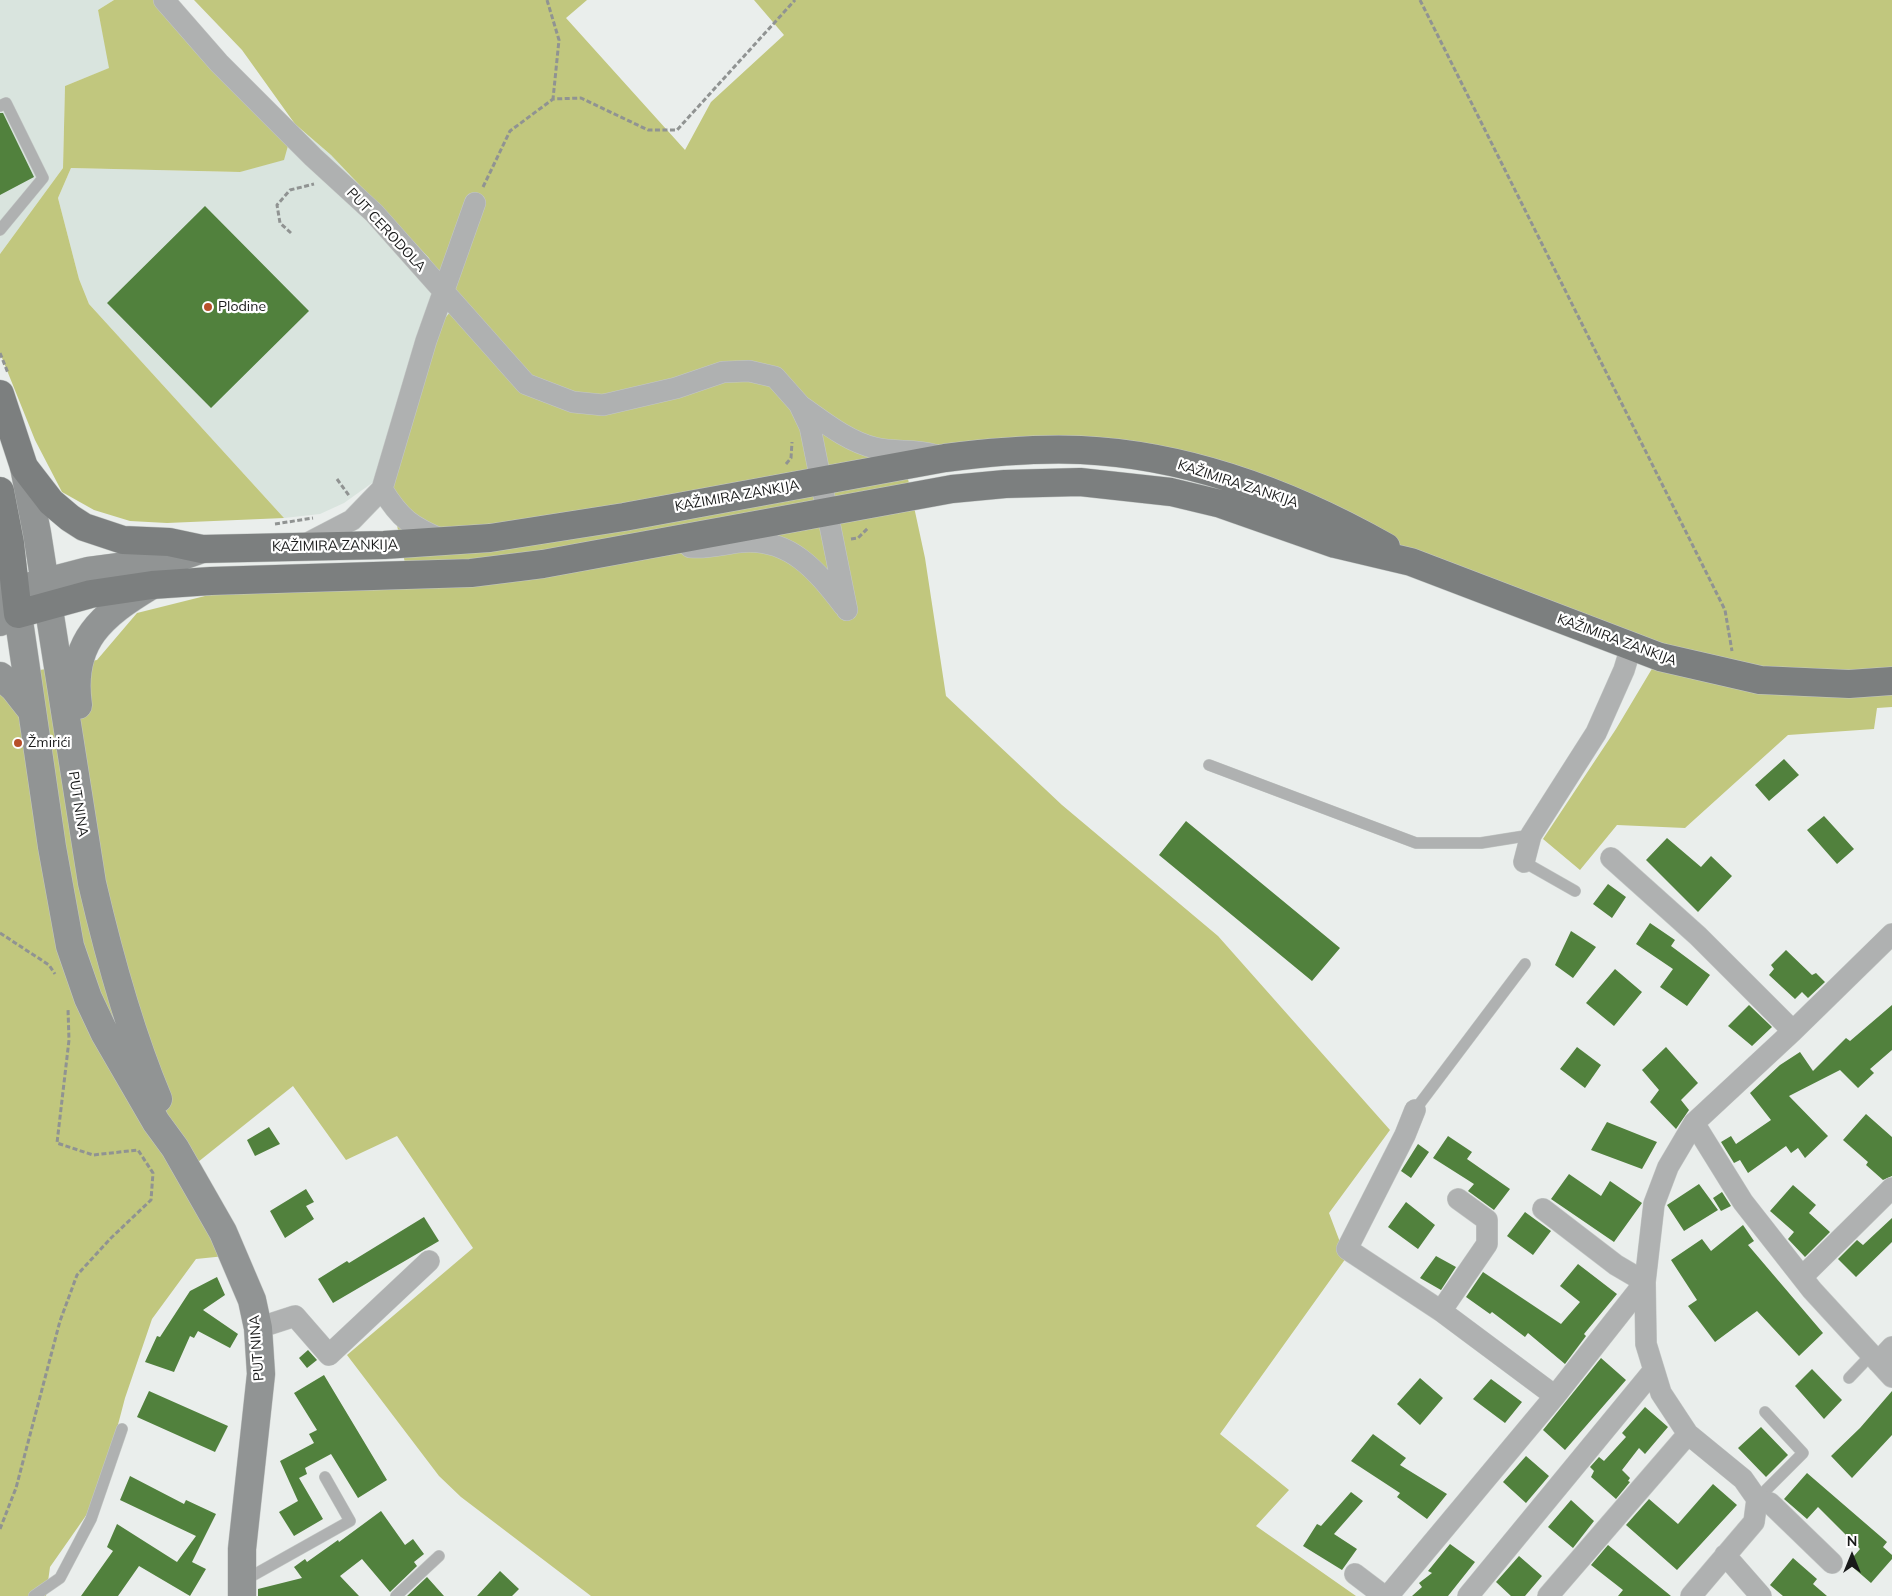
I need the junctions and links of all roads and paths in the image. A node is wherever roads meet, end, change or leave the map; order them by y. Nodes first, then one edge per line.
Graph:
1 (164, 0) edge
2 (547, 0) edge
3 (795, 0) edge
4 (1420, 0) edge
5 (553, 99) junction
6 (0, 106) edge
7 (322, 186) dead end
8 (475, 203) joint
9 (0, 230) edge
10 (291, 233) dead end
11 (442, 291) junction
12 (0, 394) edge
13 (799, 404) junction
14 (792, 442) dead end
15 (791, 458) dead end
16 (945, 458) junction
17 (24, 467) junction
18 (337, 479) dead end
19 (822, 480) junction
20 (382, 490) junction
21 (0, 491) edge
22 (355, 504) dead end
23 (829, 512) junction
24 (448, 542) junction
25 (655, 544) junction
26 (302, 547) junction
27 (202, 549) junction
28 (1411, 562) junction
29 (152, 585) junction
30 (46, 593) junction
31 (8, 605) edge
32 (1631, 647) junction
33 (0, 676) edge
34 (1737, 677) junction
35 (1892, 681) edge
36 (32, 713) junction
37 (69, 744) junction
38 (1210, 765) dead end
39 (1530, 835) junction
40 (1611, 858) dead end
41 (1524, 862) joint
42 (1575, 891) dead end
43 (0, 932) edge
44 (1892, 934) edge
45 (1525, 964) dead end
46 (61, 981) dead end
47 (68, 1006) dead end
48 (1793, 1031) junction
49 (1415, 1110) joint
50 (1694, 1123) junction
51 (175, 1148) junction
52 (1892, 1188) edge
53 (1458, 1199) dead end
54 (1542, 1209) dead end
55 (429, 1260) dead end
56 (1802, 1277) junction
57 (1645, 1282) junction
58 (1441, 1311) junction
59 (258, 1328) junction
60 (1883, 1360) edge
61 (1654, 1370) junction
62 (1849, 1378) dead end
63 (1555, 1396) junction
64 (1765, 1412) dead end
65 (122, 1430) dead end
66 (1688, 1434) junction
67 (325, 1477) dead end
68 (1757, 1499) junction
69 (0, 1528) edge
70 (1725, 1555) junction
71 (439, 1556) dead end
72 (1832, 1563) dead end
73 (1355, 1574) dead end
74 (241, 1589) edge
75 (34, 1596) edge
76 (396, 1596) edge
77 (1384, 1596) edge
78 (1388, 1596) edge
79 (1468, 1596) edge
80 (1548, 1596) edge
81 (1691, 1596) edge
82 (1761, 1596) edge

1 - 11 street, PUT CERODOLA
2 - 5 path
3 - 5 path
4 - 34 path
5 - 8 path
6 - 9 lane
7 - 10 path
8 - 11 street
11 - 13 street, PUT CERODOLA
11 - 20 street
12 - 17 main road, PUT NINA
13 - 16 street
13 - 19 street
14 - 15 path
16 - 19 main road, KAŽIMIRA ZANKIJA
16 - 28 main road, KAŽIMIRA ZANKIJA
17 - 27 main road
17 - 30 main road, PUT NINA
18 - 22 path
19 - 23 street
19 - 24 main road, KAŽIMIRA ZANKIJA
20 - 24 street
20 - 26 street
21 - 31 main road, PUT NINA
23 - 25 main road, KAŽIMIRA ZANKIJA
23 - 25 street
23 - 28 main road, KAŽIMIRA ZANKIJA
24 - 26 main road, KAŽIMIRA ZANKIJA
25 - 29 main road, KAŽIMIRA ZANKIJA
26 - 27 main road, KAŽIMIRA ZANKIJA
27 - 30 main road, KAŽIMIRA ZANKIJA
28 - 32 main road, KAŽIMIRA ZANKIJA
29 - 30 main road, KAŽIMIRA ZANKIJA
29 - 37 main road
30 - 31 main road
30 - 37 main road, PUT NINA
31 - 36 main road, PUT NINA
32 - 34 main road, KAŽIMIRA ZANKIJA
32 - 39 street
33 - 36 main road
34 - 35 main road, KAŽIMIRA ZANKIJA
36 - 51 main road, PUT NINA
37 - 51 main road, PUT NINA
38 - 39 lane
39 - 41 street
40 - 48 street
41 - 42 lane
43 - 46 path
44 - 48 street
45 - 49 lane
47 - 69 path
48 - 50 street
49 - 58 street
50 - 56 street
50 - 57 street
51 - 59 main road, PUT NINA
52 - 56 street
53 - 58 street
54 - 57 street
55 - 59 street
56 - 60 street
57 - 61 street
57 - 63 street
58 - 63 street
59 - 74 main road, PUT NINA
60 - 62 lane
61 - 66 street
61 - 79 street
63 - 78 street
64 - 68 lane
65 - 75 lane
66 - 68 street
66 - 80 street
67 - 74 lane
68 - 70 street
68 - 72 street
70 - 81 street
70 - 82 street
71 - 76 lane
73 - 77 street

